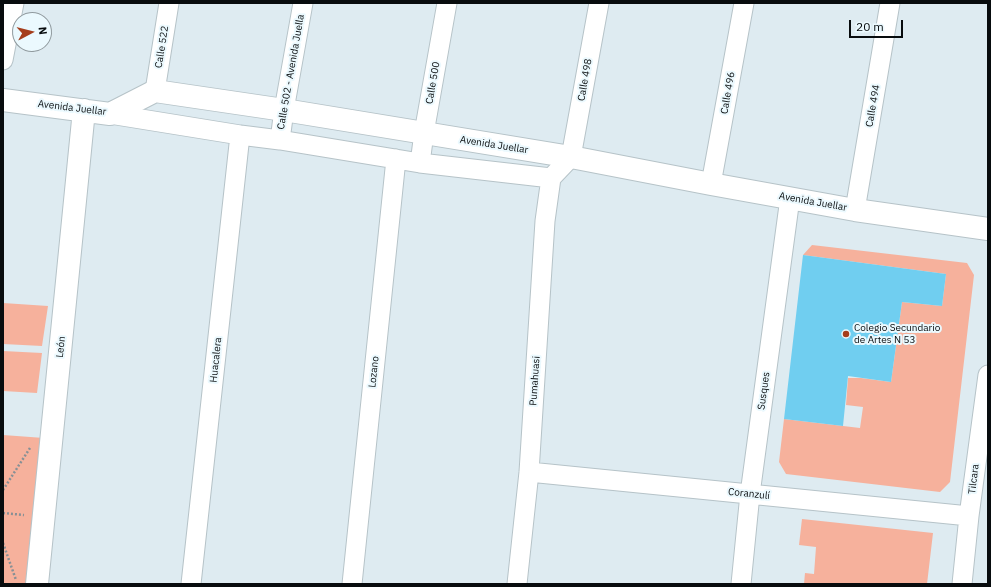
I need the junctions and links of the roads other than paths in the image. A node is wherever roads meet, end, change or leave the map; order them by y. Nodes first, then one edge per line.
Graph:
1 (14, 3) edge
2 (169, 3) edge
3 (303, 3) edge
4 (447, 3) edge
5 (599, 3) edge
6 (744, 3) edge
7 (890, 3) edge
8 (3, 60) edge
9 (155, 91) junction
10 (3, 100) edge
11 (84, 110) junction
12 (284, 110) junction
13 (110, 114) junction
14 (424, 133) junction
15 (240, 135) junction
16 (280, 140) junction
17 (571, 157) junction
18 (396, 159) junction
19 (420, 163) junction
20 (551, 178) junction
21 (711, 184) junction
22 (790, 198) junction
23 (855, 210) junction
24 (988, 229) edge
25 (988, 375) edge
26 (529, 472) junction
27 (750, 494) junction
28 (970, 516) junction
29 (37, 584) edge
30 (191, 584) edge
31 (352, 584) edge
32 (517, 584) edge
33 (741, 584) edge
34 (962, 584) edge

1 - 8 street
2 - 9 street, Calle 522
3 - 12 street, Calle 502 - Avenida Juella
4 - 14 street, Calle 500
5 - 17 street, Calle 498
6 - 21 street, Calle 496
7 - 23 street, Calle 494
9 - 12 street, Avenida Juellar
9 - 13 street, Avenida Juellar
10 - 11 street, Avenida Juellar
11 - 13 street, Avenida Juellar
11 - 29 street, León
12 - 14 street, Avenida Juellar
12 - 16 street, Calle 502 - Avenida Juella
13 - 15 street
14 - 17 street, Avenida Juellar
14 - 19 street, Calle 500
15 - 16 street
15 - 30 street, Huacalera
16 - 18 street
17 - 20 street
17 - 21 street, Avenida Juellar
18 - 19 street
18 - 31 street, Lozano
19 - 20 street
20 - 26 street, Pumahuasi
21 - 22 street, Avenida Juellar
22 - 23 street, Avenida Juellar
22 - 27 street, Susques
23 - 24 street, Avenida Juellar
25 - 28 street, Tilcara
26 - 27 street, Coranzulí
26 - 32 street, Pumahuasi
27 - 28 street, Coranzulí
27 - 33 street, Susques
28 - 34 street, Tilcara

